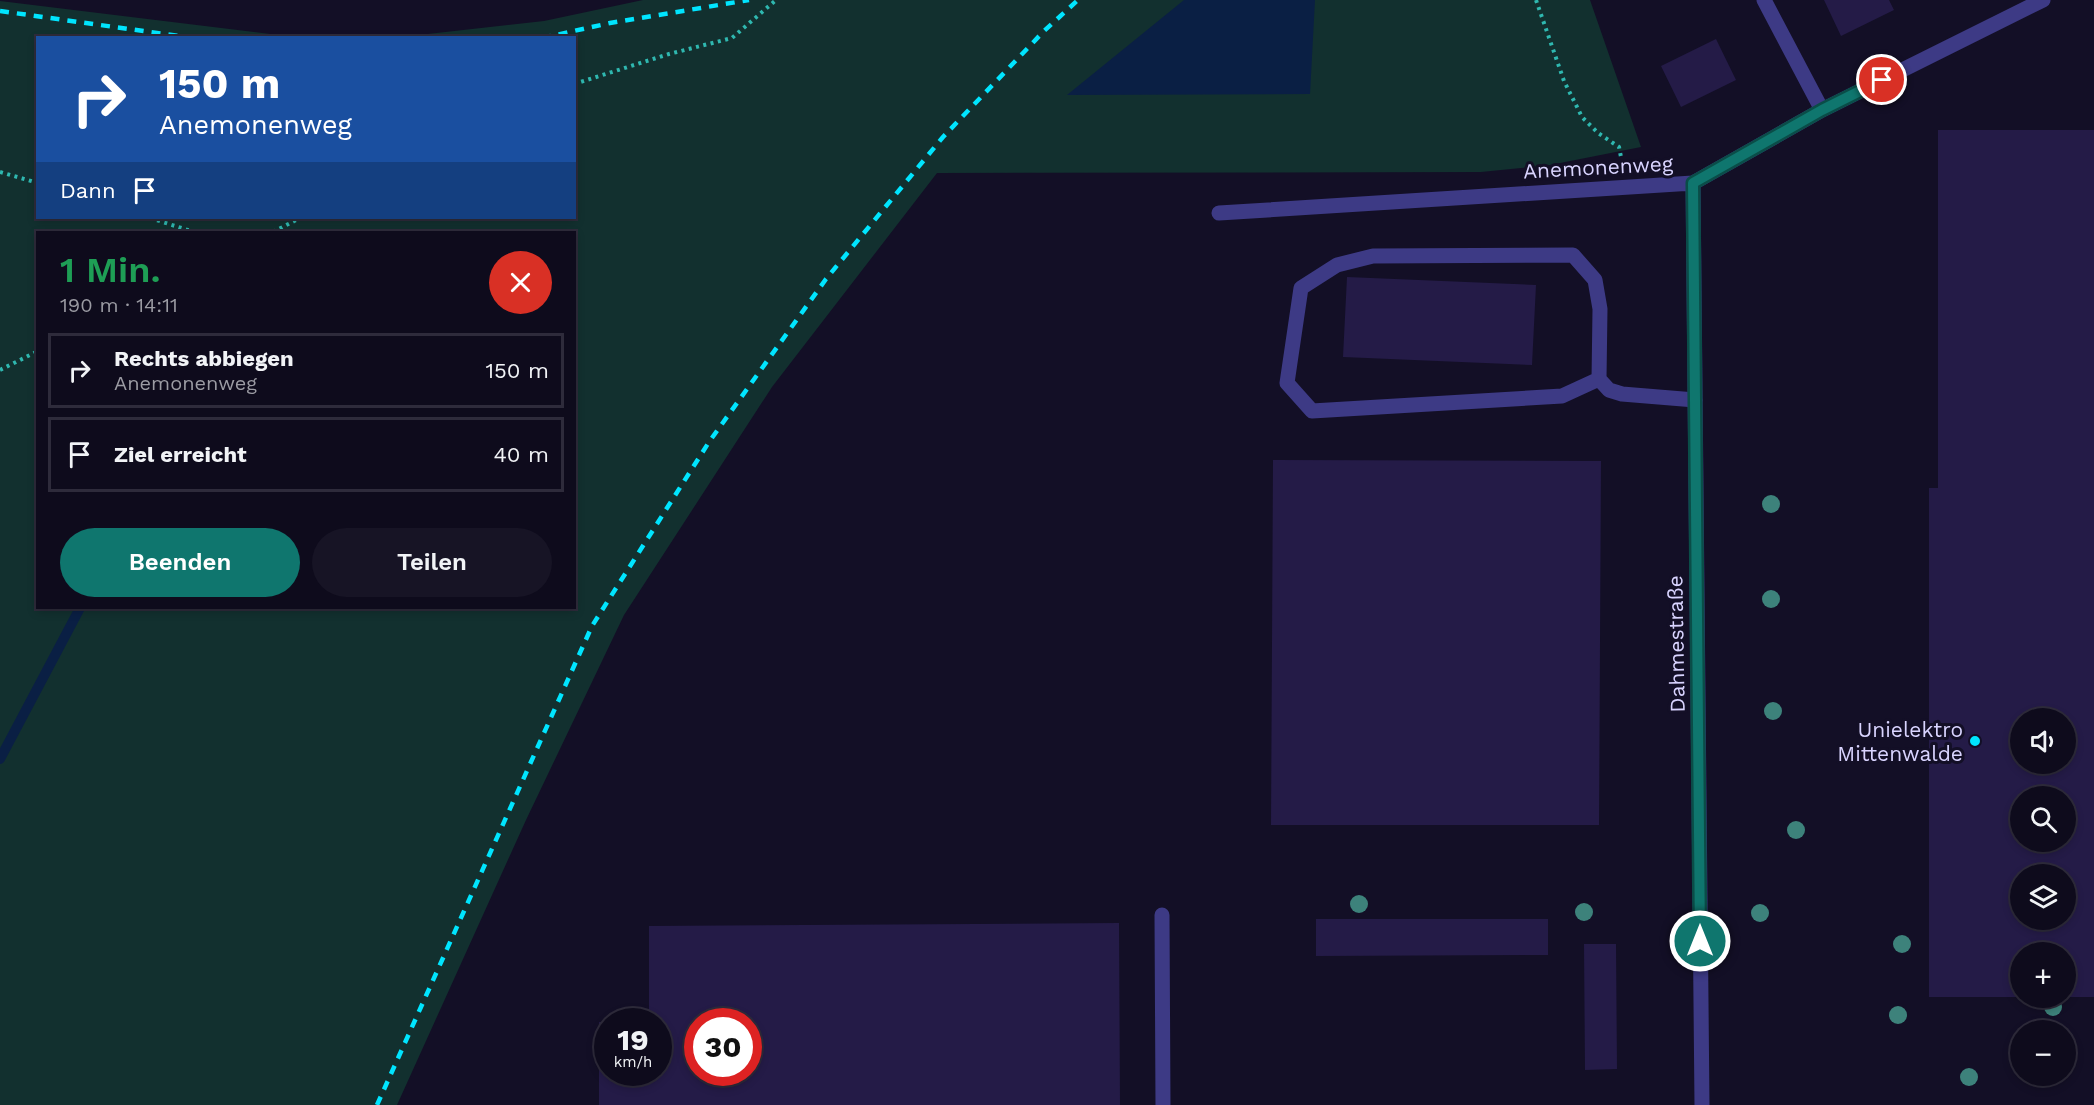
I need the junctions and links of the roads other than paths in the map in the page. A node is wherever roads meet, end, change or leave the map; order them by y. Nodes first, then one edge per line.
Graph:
1 (1764, 0) edge
2 (2043, 0) edge
3 (1822, 110) junction
4 (1693, 183) junction
5 (1219, 213) dead end
6 (1599, 379) junction
7 (1695, 400) junction
8 (1162, 915) dead end
9 (1163, 1105) edge
10 (1702, 1105) edge

1 - 3 street
2 - 3 street, Anemonenweg
3 - 4 street, Anemonenweg
4 - 5 street, Anemonenweg
4 - 7 street, Dahmestraße
6 - 6 street
6 - 7 street
7 - 10 street, Dahmestraße
8 - 9 street

